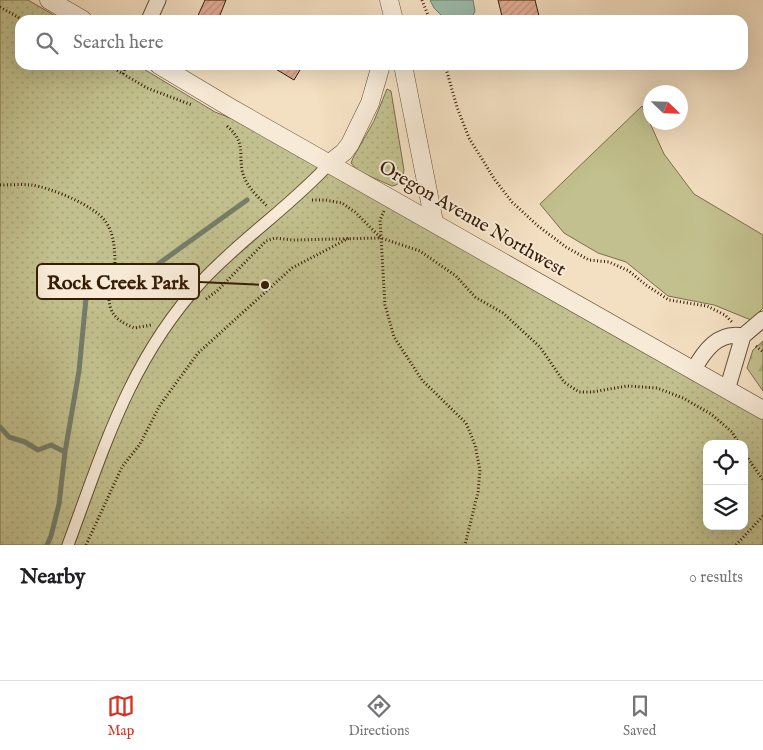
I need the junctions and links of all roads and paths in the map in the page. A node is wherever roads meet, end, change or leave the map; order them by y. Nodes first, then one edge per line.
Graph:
1 (49, 0) edge
2 (158, 0) edge
3 (422, 0) edge
4 (0, 7) edge
5 (15, 15) edge
6 (74, 15) edge
7 (151, 15) edge
8 (428, 15) edge
9 (116, 70) edge
10 (124, 70) edge
11 (168, 70) edge
12 (380, 70) edge
13 (404, 70) edge
14 (446, 70) edge
15 (123, 74) junction
16 (196, 108) dead end
17 (225, 124) dead end
18 (330, 163) junction
19 (0, 185) edge
20 (310, 200) dead end
21 (387, 206) dead end
22 (274, 214) junction
23 (434, 222) junction
24 (350, 238) junction
25 (381, 238) junction
26 (202, 302) dead end
27 (763, 319) edge
28 (170, 321) junction
29 (744, 335) junction
30 (763, 352) edge
31 (694, 371) junction
32 (727, 390) junction
33 (763, 410) edge
34 (737, 440) edge
35 (748, 459) edge
36 (763, 480) edge
37 (763, 516) edge
38 (68, 545) edge
39 (86, 545) edge
40 (465, 545) edge
41 (736, 545) edge

1 - 6 street
2 - 7 street
3 - 8 path
4 - 5 path
9 - 15 path
10 - 15 path
11 - 18 street, Oregon Avenue Northwest
12 - 18 street
13 - 23 street
14 - 29 path
15 - 16 path
17 - 22 path
18 - 22 street
18 - 23 street, Oregon Avenue Northwest
19 - 28 path
20 - 25 path
21 - 25 path
22 - 28 street
23 - 31 street, Oregon Avenue Northwest
24 - 25 path
24 - 26 path
24 - 39 path
25 - 34 path
25 - 40 path
27 - 29 street
28 - 38 street
29 - 30 path
29 - 31 street
29 - 32 street
31 - 32 street, Oregon Avenue Northwest
32 - 33 street, Oregon Avenue Northwest
35 - 36 path
37 - 41 path

